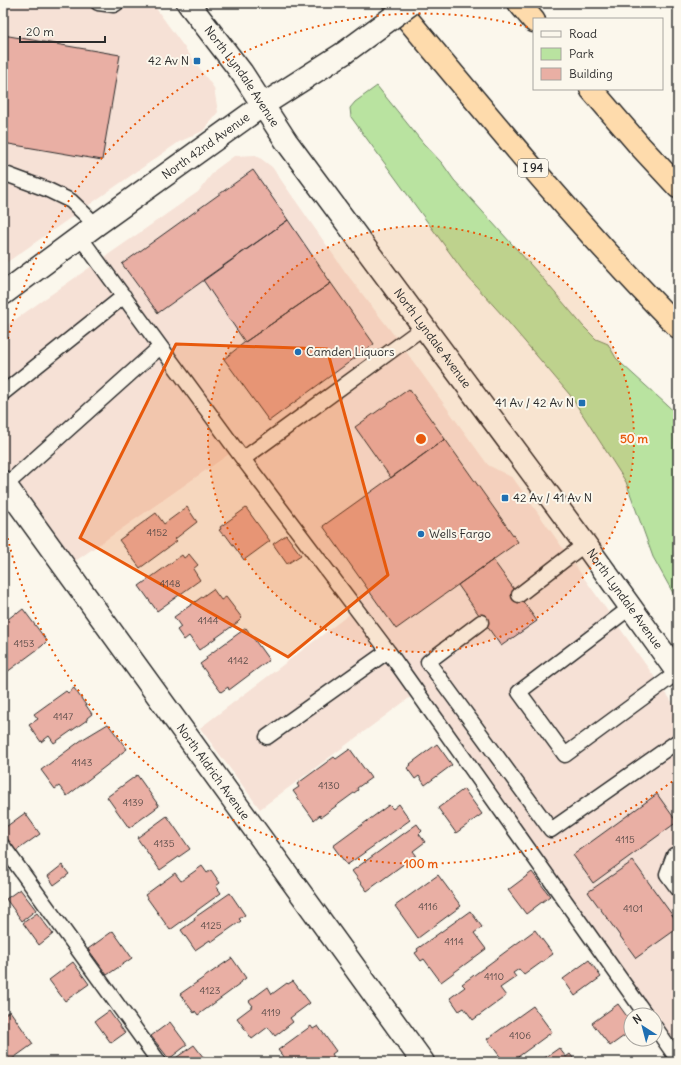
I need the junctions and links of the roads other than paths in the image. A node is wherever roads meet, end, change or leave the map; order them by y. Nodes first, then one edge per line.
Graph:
1 (98, 3) edge
2 (118, 3) edge
3 (188, 3) edge
4 (394, 3) edge
5 (412, 3) edge
6 (519, 3) edge
7 (533, 20) edge
8 (592, 90) edge
9 (264, 105) junction
10 (3, 173) edge
11 (678, 187) edge
12 (88, 231) junction
13 (3, 294) edge
14 (124, 296) junction
15 (424, 327) junction
16 (678, 327) edge
17 (160, 347) junction
18 (3, 393) edge
19 (243, 459) junction
20 (4, 483) edge
21 (585, 544) junction
22 (519, 595) dead end
23 (631, 607) junction
24 (481, 622) dead end
25 (388, 651) junction
26 (678, 672) edge
27 (267, 737) dead end
28 (678, 741) edge
29 (3, 846) edge
30 (674, 855) dead end
31 (678, 889) edge
32 (640, 1007) edge
33 (663, 1038) edge
34 (678, 1060) edge
35 (159, 1062) edge
36 (423, 1062) edge

1 - 2 lane
3 - 9 street, North Lyndale Avenue
4 - 16 highway, I 94
5 - 9 street, North 42nd Avenue, bridge
6 - 7 highway
8 - 11 highway
9 - 12 street, North 42nd Avenue
9 - 15 street, North Lyndale Avenue
10 - 12 lane
12 - 13 street, North 42nd Avenue
12 - 14 lane
14 - 17 lane
14 - 18 lane
15 - 19 lane
15 - 21 street, North Lyndale Avenue
17 - 19 lane
17 - 20 lane
19 - 25 lane
20 - 36 street, North Aldrich Avenue
21 - 22 lane
21 - 23 street, North Lyndale Avenue
23 - 26 street, North Lyndale Avenue
23 - 26 lane
24 - 28 lane
25 - 27 lane
25 - 32 lane
29 - 35 lane
30 - 31 lane
33 - 34 lane

